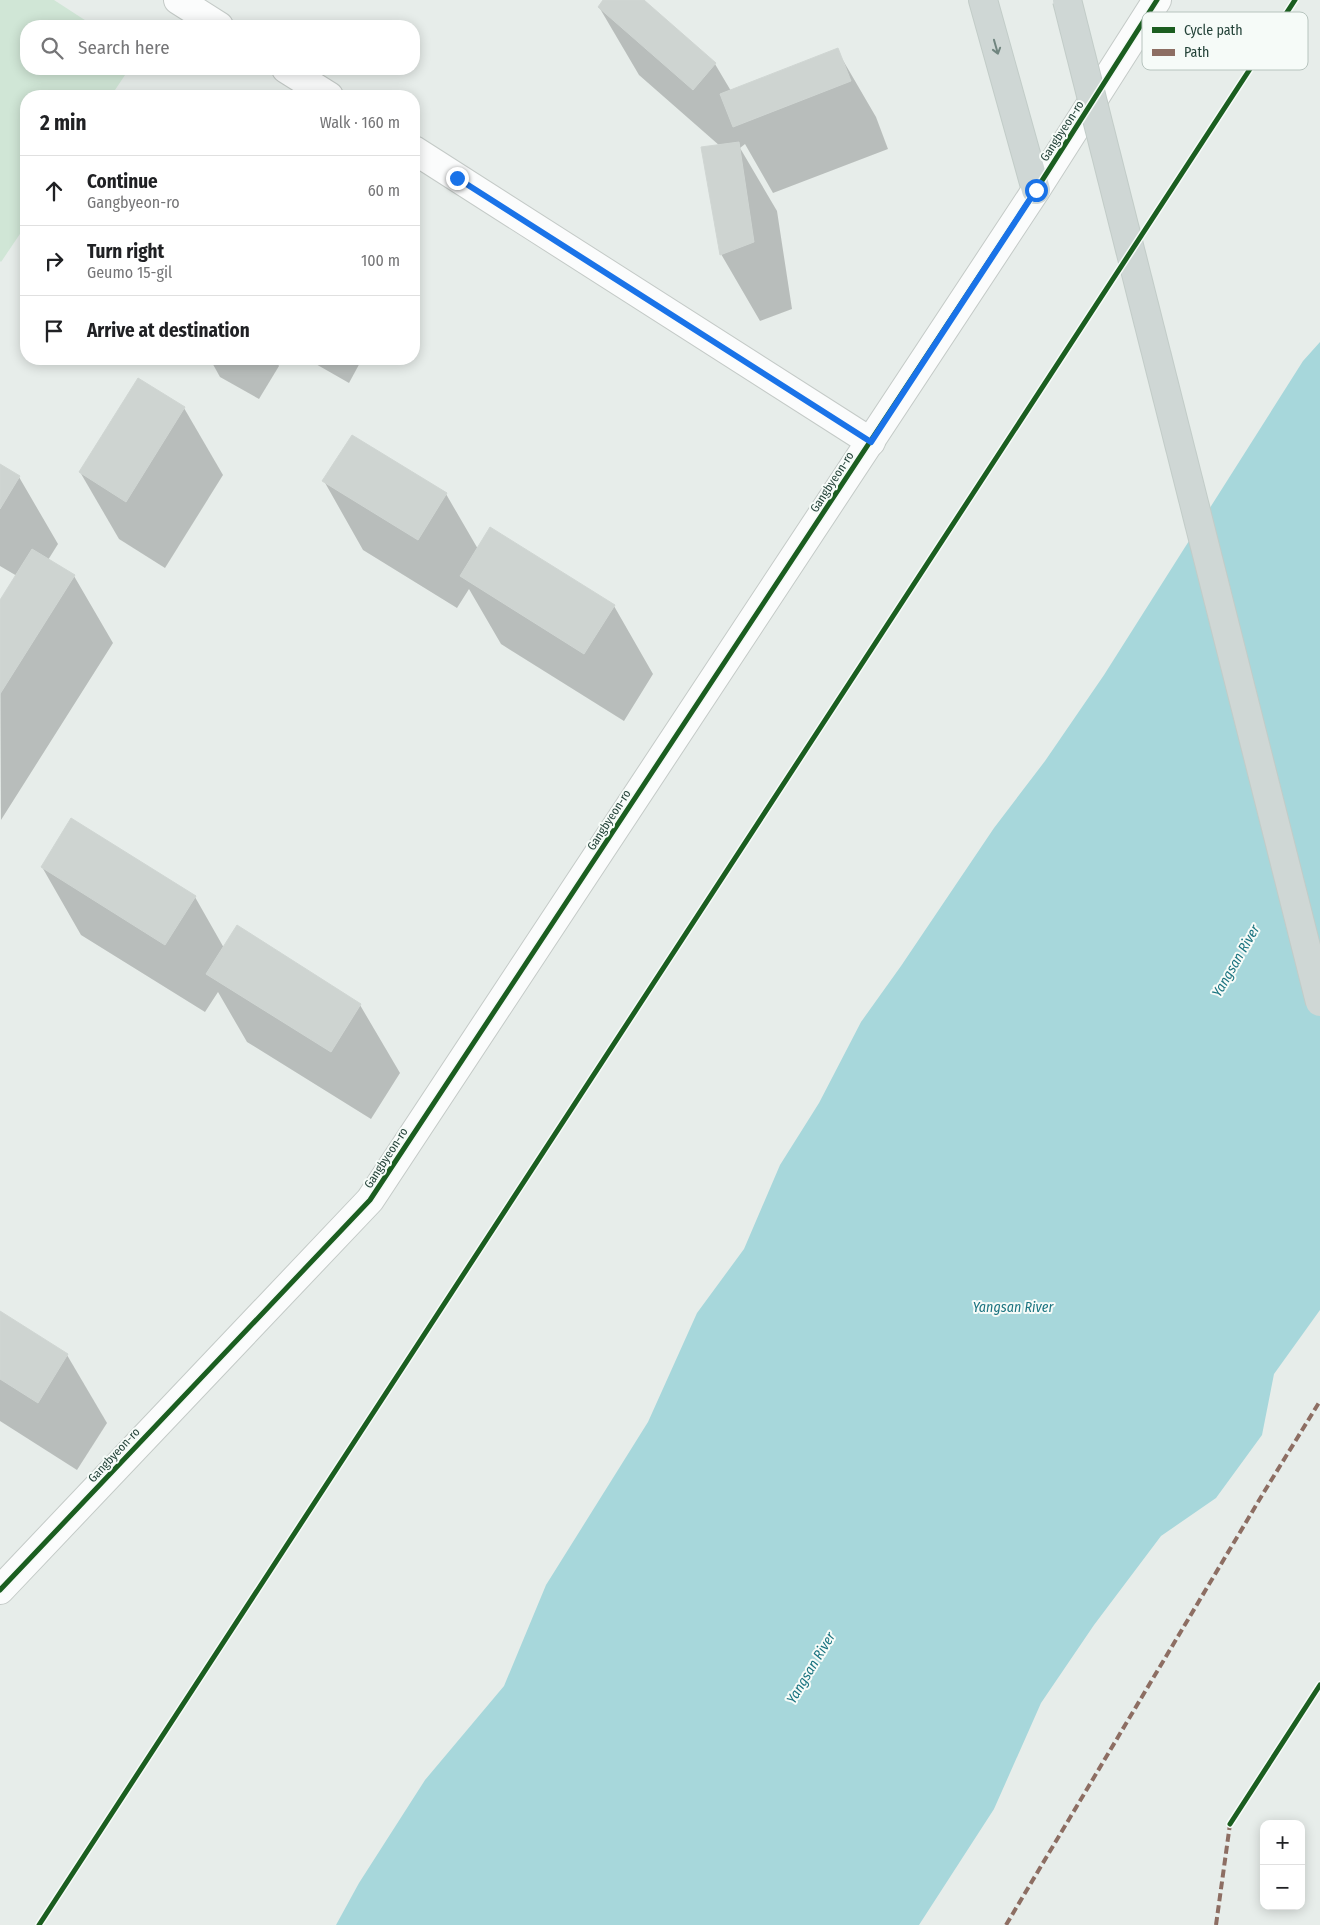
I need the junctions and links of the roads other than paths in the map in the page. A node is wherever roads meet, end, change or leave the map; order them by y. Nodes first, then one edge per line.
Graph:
1 (178, 0) edge
2 (983, 0) edge
3 (1067, 0) edge
4 (1158, 0) edge
5 (1150, 12) edge
6 (210, 20) edge
7 (1142, 25) edge
8 (296, 75) edge
9 (319, 90) edge
10 (420, 154) edge
11 (1036, 190) junction
12 (871, 442) junction
13 (1320, 1002) edge
14 (0, 1590) edge

1 - 6 street
2 -> 11 main road
3 - 13 main road, bridge
4 - 5 street, Gangbyeon-ro
7 - 11 street, Gangbyeon-ro
8 - 9 street
10 - 12 street
11 - 12 street, Gangbyeon-ro
12 - 14 street, Gangbyeon-ro

